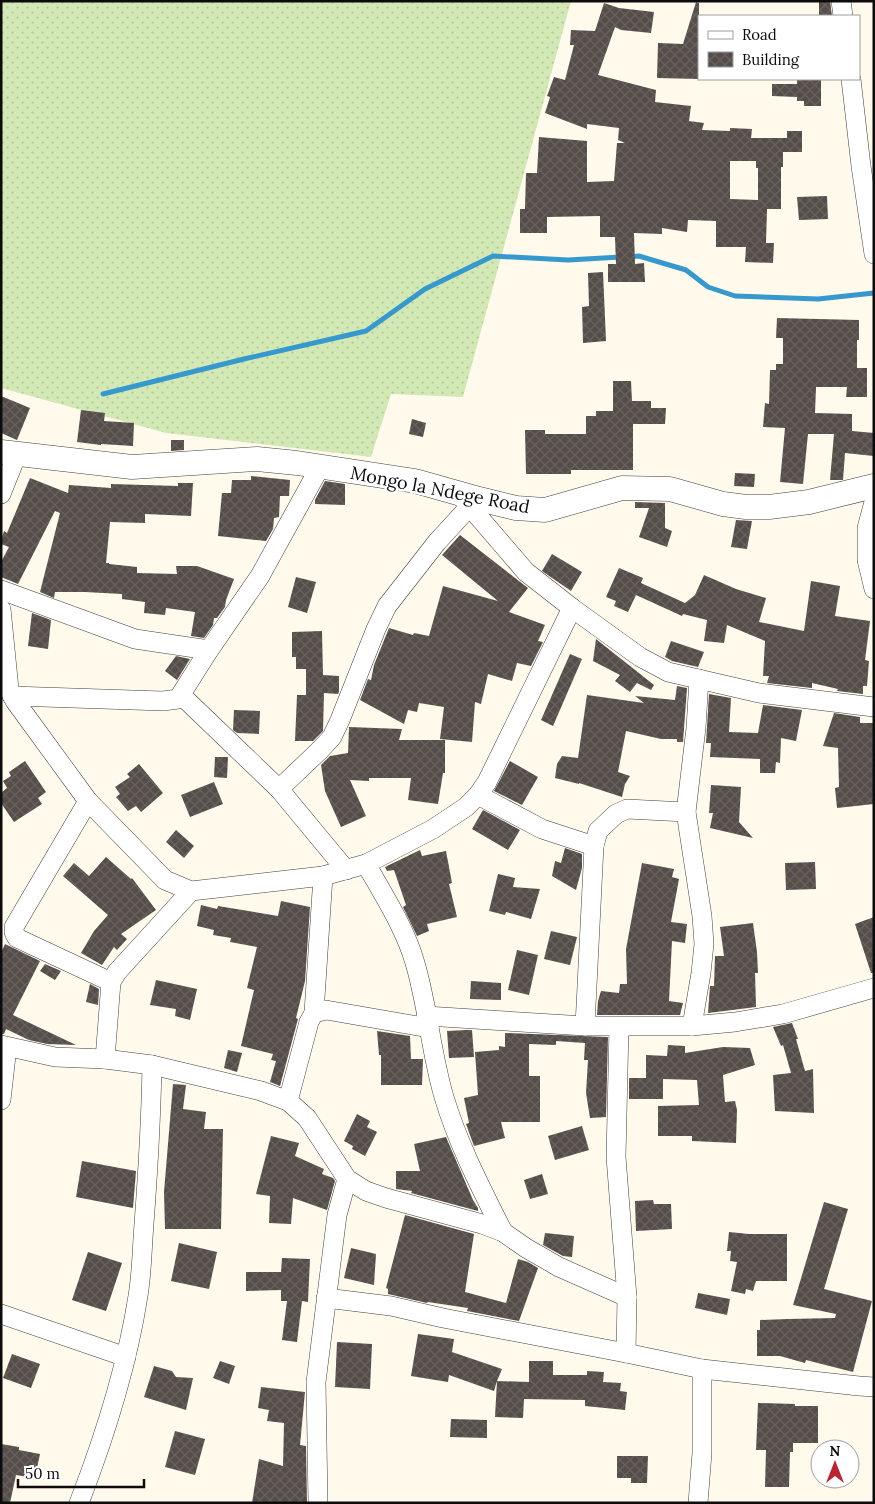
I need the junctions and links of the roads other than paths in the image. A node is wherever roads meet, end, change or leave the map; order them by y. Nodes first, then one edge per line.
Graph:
1 (841, 1) edge
2 (843, 15) edge
3 (851, 80) edge
4 (874, 254) edge
5 (9, 453) edge
6 (320, 466) junction
7 (874, 486) edge
8 (1, 494) edge
9 (464, 500) junction
10 (874, 502) edge
11 (874, 589) edge
12 (1, 590) edge
13 (572, 608) junction
14 (1, 609) edge
15 (209, 650) junction
16 (699, 679) junction
17 (181, 695) junction
18 (12, 696) junction
19 (874, 707) edge
20 (279, 789) junction
21 (478, 795) junction
22 (88, 801) junction
23 (686, 812) junction
24 (594, 846) junction
25 (366, 864) junction
26 (346, 870) junction
27 (323, 876) junction
28 (191, 891) junction
29 (111, 982) junction
30 (874, 988) edge
31 (314, 1013) junction
32 (428, 1022) junction
33 (585, 1026) junction
34 (692, 1026) junction
35 (619, 1027) junction
36 (4, 1046) edge
37 (105, 1059) junction
38 (152, 1065) junction
39 (1, 1100) edge
40 (288, 1100) junction
41 (347, 1179) junction
42 (503, 1232) junction
43 (627, 1297) junction
44 (326, 1298) junction
45 (1, 1314) edge
46 (626, 1353) junction
47 (126, 1357) junction
48 (702, 1369) junction
49 (874, 1387) edge
50 (79, 1503) edge
51 (318, 1503) edge
52 (698, 1503) edge

1 - 2 street
3 - 4 street
5 - 6 street, Mongo la Ndege Road
5 - 8 street
6 - 9 street, Mongo la Ndege Road
6 - 15 street
7 - 9 street, Mongo la Ndege Road
9 - 13 street
9 - 20 street
10 - 11 street
12 - 15 street
13 - 16 street
13 - 21 street
14 - 18 street
15 - 17 street
16 - 19 street
16 - 23 street
17 - 18 street
17 - 20 street
18 - 22 street
20 - 26 street
21 - 24 street
21 - 25 street
22 - 28 street
22 - 29 street
23 - 24 street
23 - 34 street
24 - 33 street
25 - 26 street
25 - 32 street
26 - 27 street
27 - 28 street
27 - 31 street
28 - 29 street
29 - 37 street
30 - 34 street
31 - 32 street
31 - 40 street
32 - 33 street
32 - 42 street
33 - 35 street
34 - 35 street
35 - 43 street
36 - 37 street
36 - 39 street
37 - 38 street
38 - 40 street
38 - 47 street
40 - 41 street
41 - 42 street
41 - 44 street
42 - 43 street
43 - 46 street
44 - 46 street
44 - 51 street
45 - 47 street
46 - 48 street
47 - 50 street
48 - 49 street
48 - 52 street

